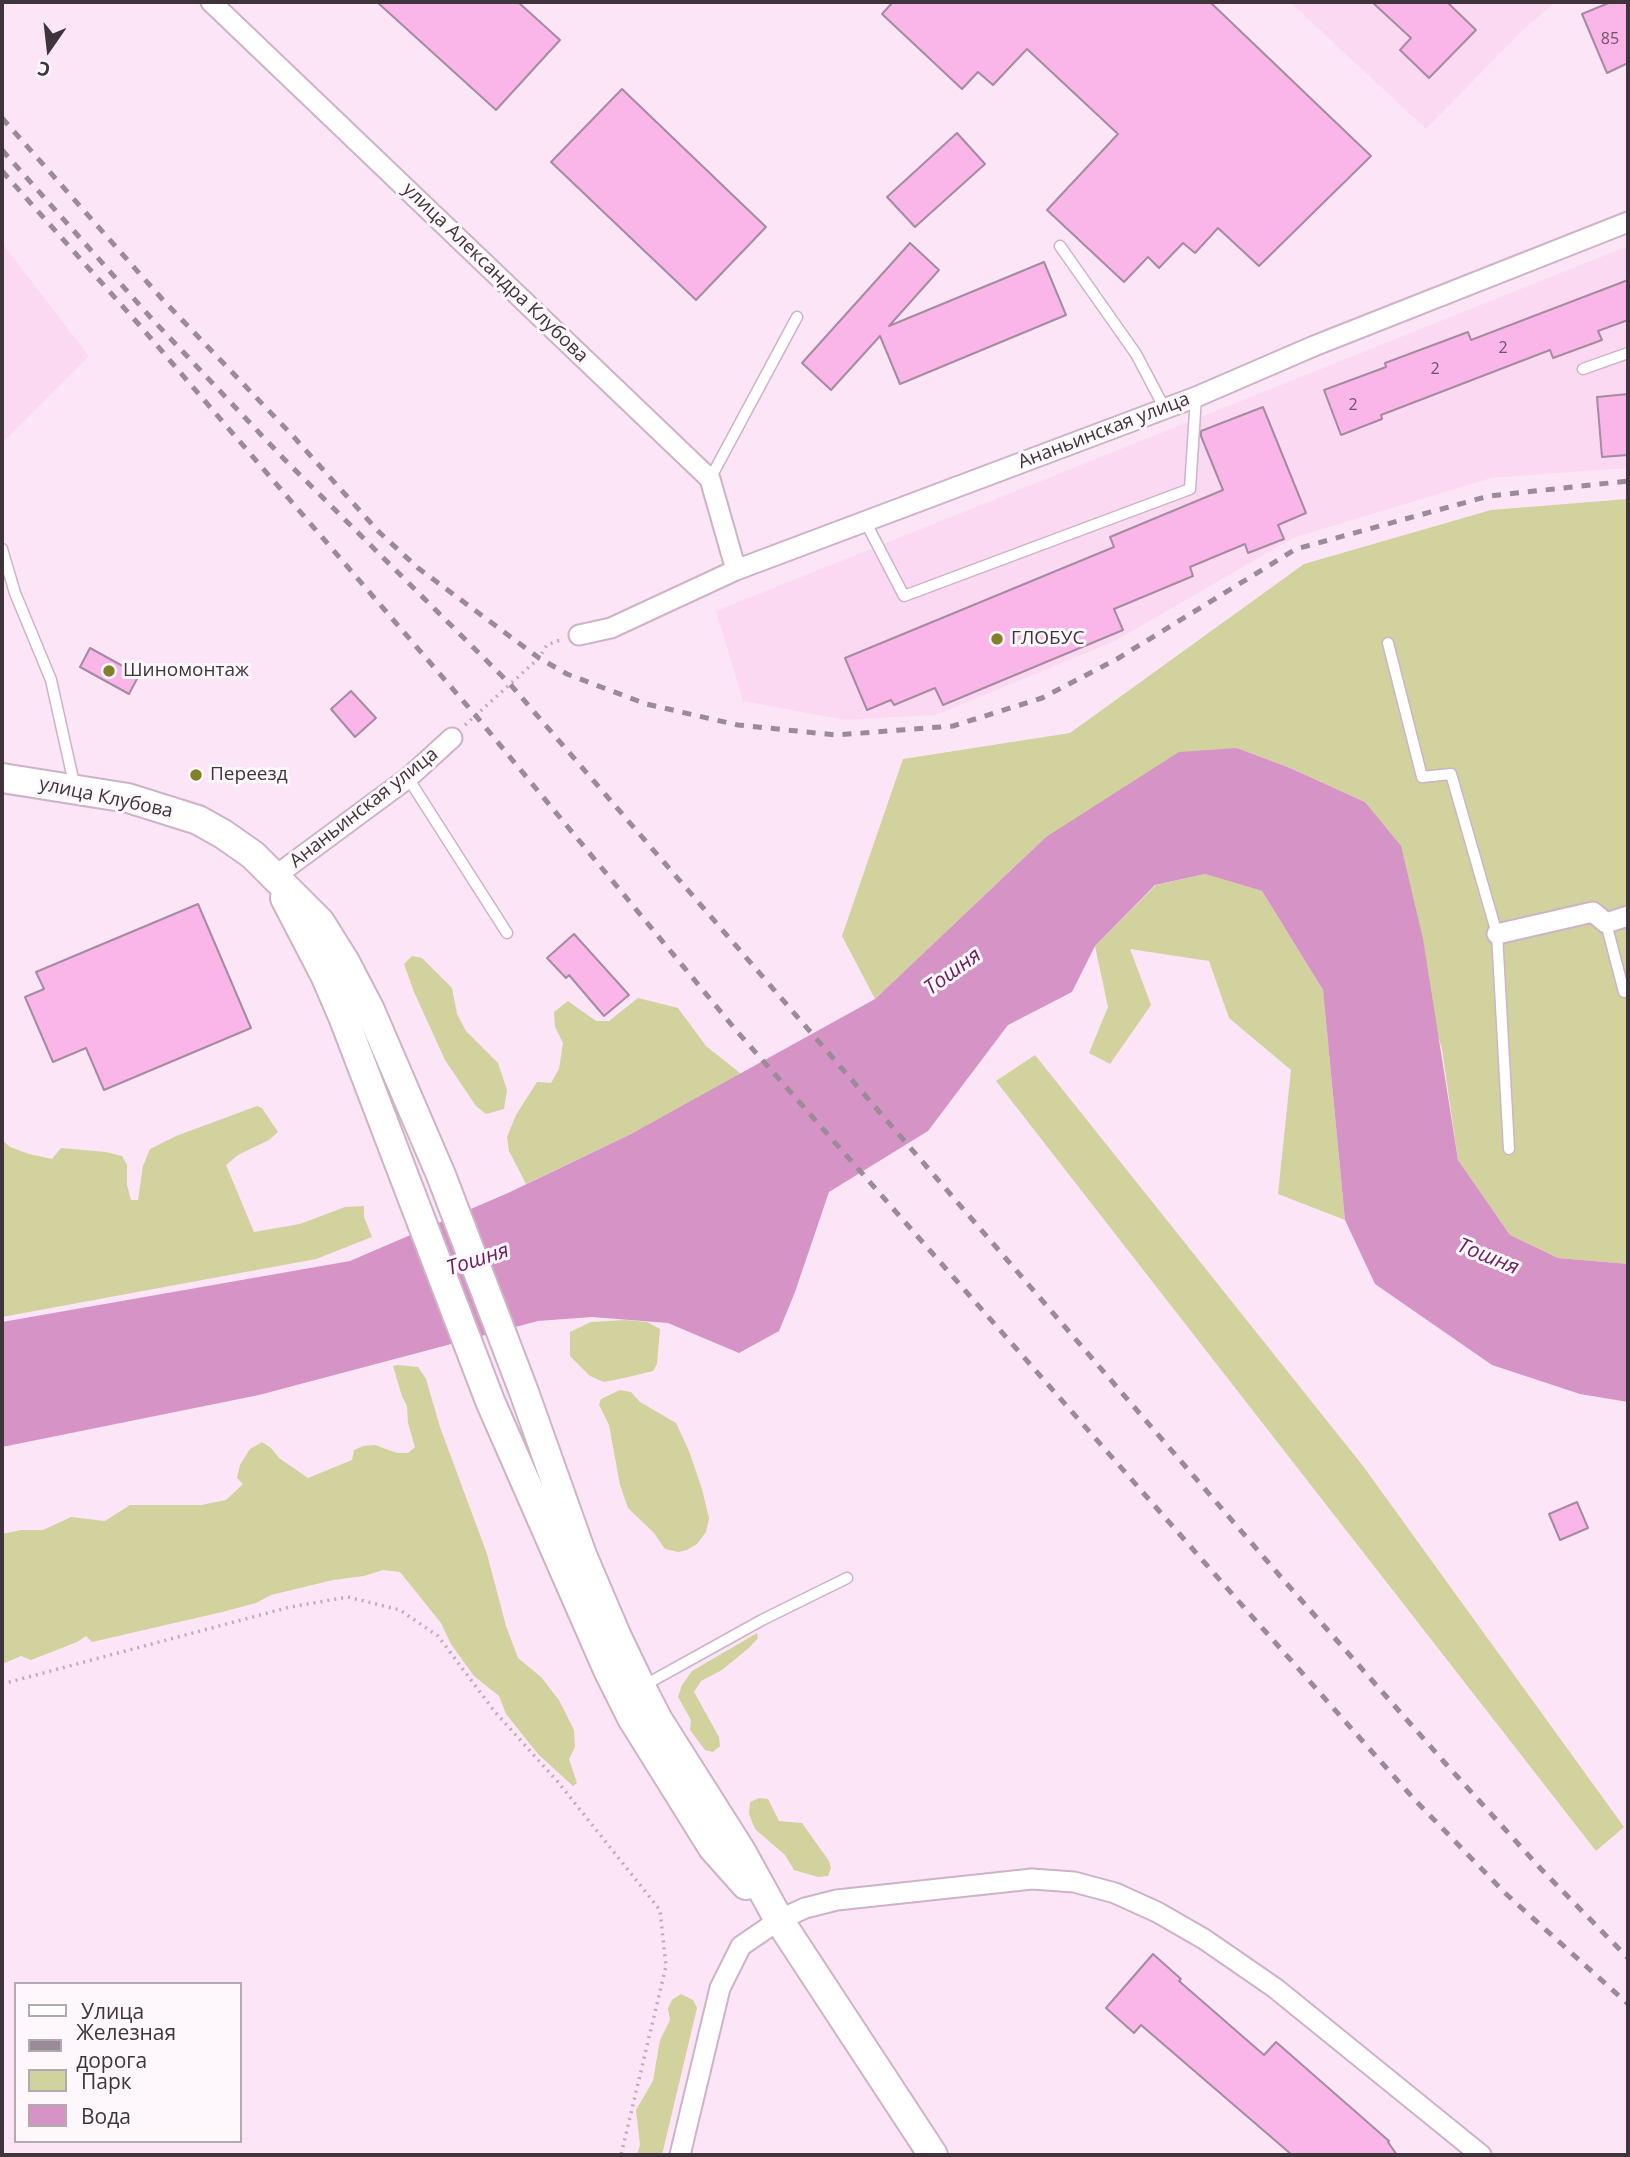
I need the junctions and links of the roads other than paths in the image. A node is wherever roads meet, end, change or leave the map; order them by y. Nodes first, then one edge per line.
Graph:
1 (211, 2) edge
2 (1628, 222) edge
3 (1060, 246) dead end
4 (797, 317) dead end
5 (1628, 353) edge
6 (1583, 369) dead end
7 (1196, 397) junction
8 (1165, 409) junction
9 (710, 479) junction
10 (865, 521) junction
11 (2, 549) edge
12 (736, 570) junction
13 (579, 635) road end
14 (1388, 643) dead end
15 (452, 738) road end
16 (2, 778) edge
17 (408, 778) junction
18 (76, 788) junction
19 (274, 877) junction
20 (1628, 916) edge
21 (1606, 923) junction
22 (507, 933) dead end
23 (1497, 934) junction
24 (1625, 992) dead end
25 (1509, 1149) dead end
26 (846, 1578) dead end
27 (641, 1687) junction
28 (779, 1920) junction
29 (680, 2155) edge
30 (933, 2155) edge
31 (1481, 2155) edge

1 - 9 street, улица Александра Клубова
2 - 7 street, Ананьинская улица
3 - 8 lane
4 - 9 lane
5 - 6 lane
7 - 8 street, Ананьинская улица
7 - 10 lane
8 - 10 street, Ананьинская улица
9 - 12 street
10 - 12 street, Ананьинская улица
11 - 18 lane
12 - 13 street, Ананьинская улица
14 - 23 lane
15 - 17 street, Ананьинская улица
16 - 18 main road, улица Клубова
17 - 19 street, Ананьинская улица
17 - 22 lane
18 - 19 main road, улица Клубова
19 - 27 main road, улица Клубова
19 - 28 main road
20 - 21 street
21 - 23 street
21 - 24 lane
23 - 25 lane
26 - 27 lane
27 - 28 main road, улица Клубова
28 - 29 street
28 - 30 main road
28 - 31 street

